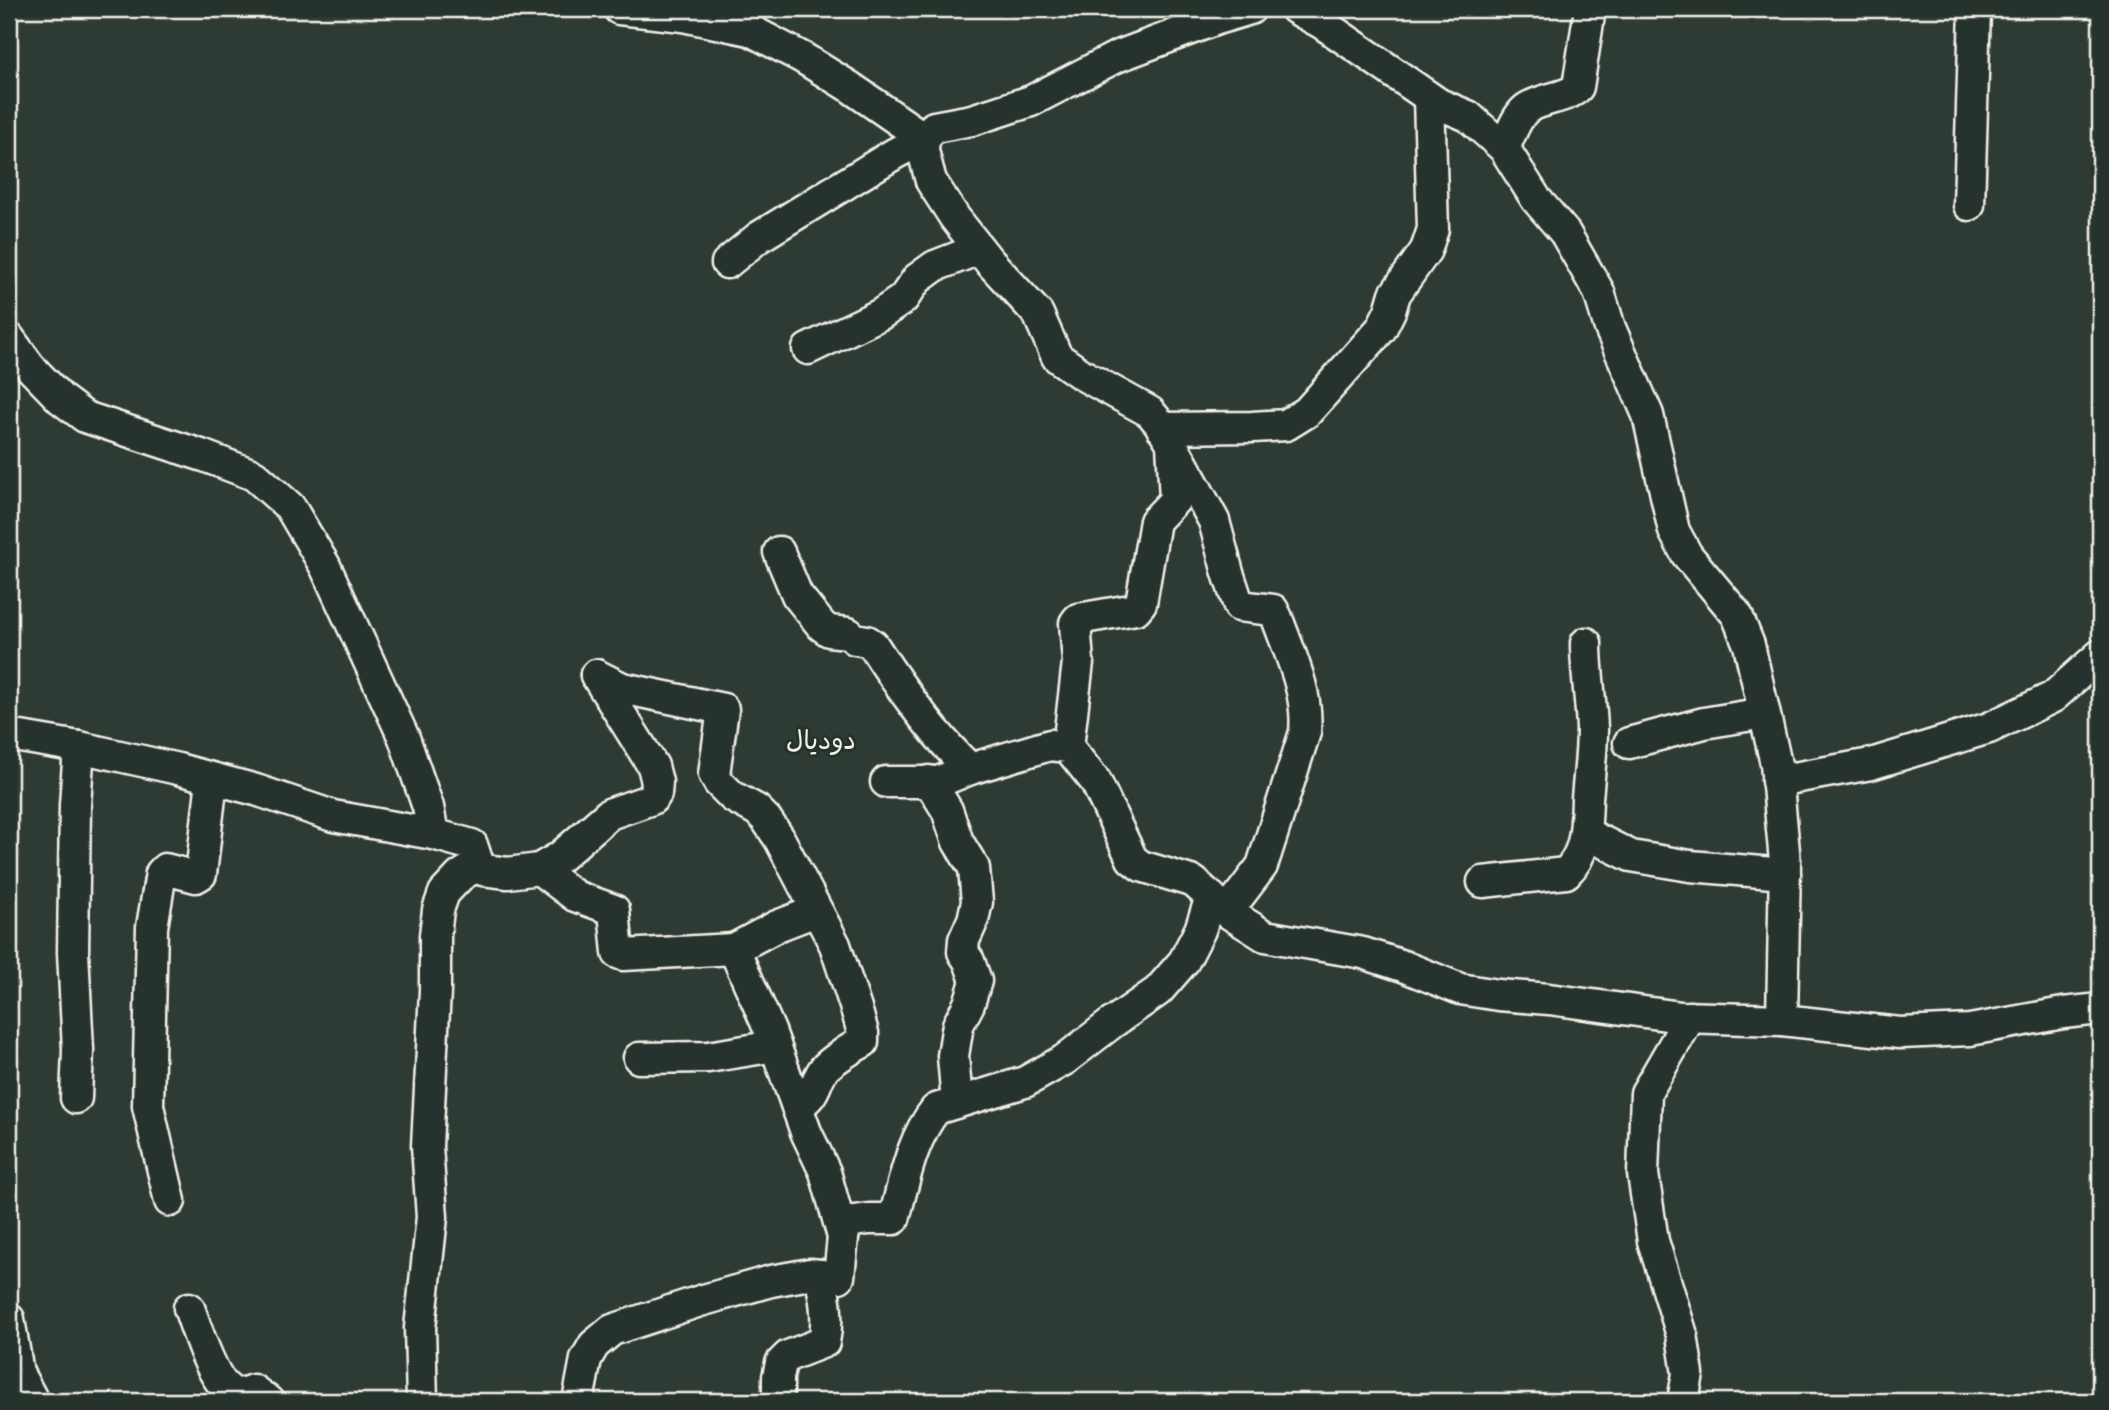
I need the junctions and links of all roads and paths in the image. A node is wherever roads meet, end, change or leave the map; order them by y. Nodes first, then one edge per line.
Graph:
1 (619, 9) edge
2 (1250, 9) edge
3 (1296, 9) edge
4 (1590, 9) edge
5 (1975, 9) edge
6 (1429, 98) junction
7 (924, 138) junction
8 (1504, 148) junction
9 (1969, 205) dead end
10 (979, 249) junction
11 (727, 263) dead end
12 (9, 338) edge
13 (808, 349) dead end
14 (1167, 436) junction
15 (779, 552) dead end
16 (1586, 643) dead end
17 (2099, 657) edge
18 (1764, 713) junction
19 (9, 735) edge
20 (1629, 743) dead end
21 (79, 747) junction
22 (1068, 747) junction
23 (970, 769) junction
24 (212, 780) junction
25 (929, 781) junction
26 (1777, 781) junction
27 (886, 782) dead end
28 (433, 834) junction
29 (1587, 834) junction
30 (479, 864) junction
31 (539, 869) junction
32 (1785, 874) junction
33 (1483, 883) dead end
34 (1219, 904) junction
35 (816, 912) junction
36 (734, 949) junction
37 (2100, 1009) edge
38 (1690, 1017) junction
39 (1782, 1020) junction
40 (775, 1046) junction
41 (639, 1058) dead end
42 (76, 1098) dead end
43 (957, 1102) junction
44 (797, 1106) junction
45 (170, 1201) dead end
46 (843, 1237) junction
47 (830, 1276) junction
48 (189, 1308) dead end
49 (9, 1320) edge
50 (33, 1401) edge
51 (268, 1401) edge
52 (422, 1401) edge
53 (578, 1401) edge
54 (778, 1401) edge
55 (1683, 1401) edge

1 - 7 street
2 - 7 street
3 - 6 street
4 - 8 street
5 - 9 street
6 - 8 street
6 - 14 street
7 - 10 street
7 - 11 street
8 - 18 street
10 - 13 street
10 - 14 street
12 - 28 street
14 - 22 street
14 - 34 street
15 - 23 street
16 - 29 street
17 - 26 street
18 - 20 street
18 - 26 street
19 - 21 street
21 - 24 street
21 - 42 street
22 - 23 street
22 - 34 street
23 - 25 street
24 - 28 street
24 - 45 street
25 - 27 street
25 - 43 street
26 - 32 street
28 - 30 street
29 - 32 street
29 - 33 street
30 - 31 street
30 - 52 street
31 - 35 street
31 - 36 street
32 - 39 street
34 - 38 street
34 - 43 street
35 - 36 street
35 - 44 street
36 - 40 street
37 - 39 street
38 - 39 street
38 - 55 street
40 - 41 street
40 - 44 street
43 - 46 street
44 - 46 street
46 - 47 street
47 - 53 street
47 - 54 street
48 - 51 street
49 - 50 street

